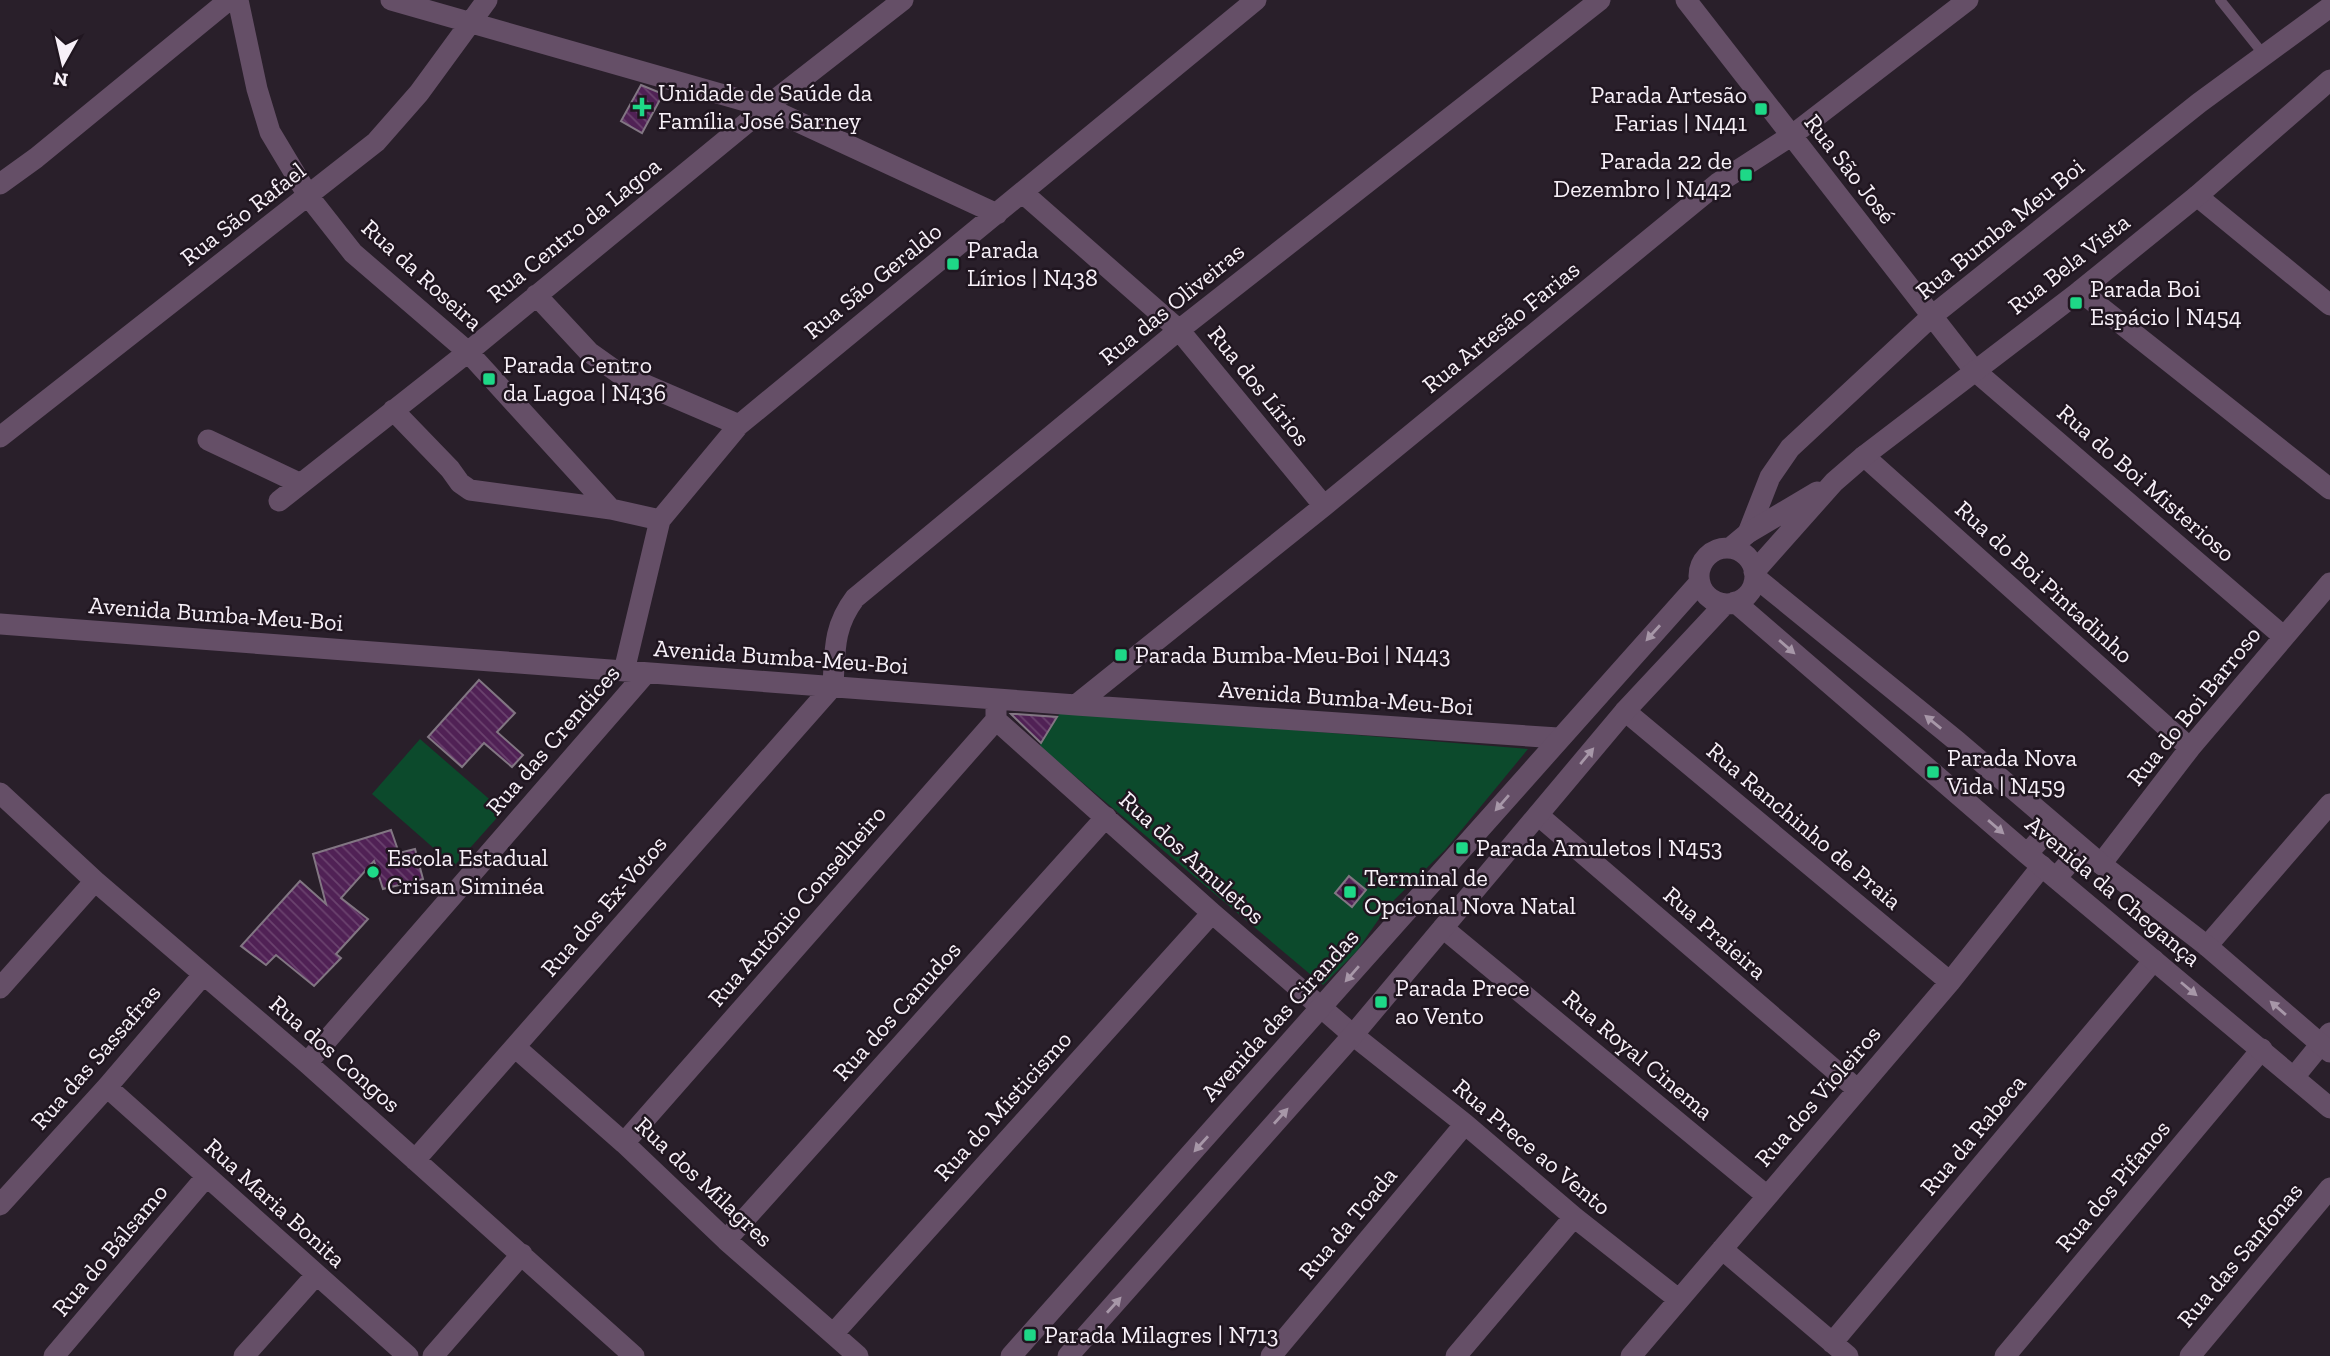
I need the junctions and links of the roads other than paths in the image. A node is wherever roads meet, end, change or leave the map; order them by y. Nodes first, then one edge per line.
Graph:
1 (229, 0) edge
2 (238, 0) edge
3 (391, 0) edge
4 (487, 0) edge
5 (903, 0) edge
6 (1255, 0) edge
7 (1600, 0) edge
8 (1686, 0) edge
9 (1968, 0) edge
10 (2220, 0) edge
11 (2330, 7) edge
12 (470, 24) junction
13 (2264, 55) junction
14 (2330, 80) edge
15 (766, 107) junction
16 (1791, 136) junction
17 (0, 184) edge
18 (1023, 193) junction
19 (2197, 196) junction
20 (309, 197) junction
21 (997, 214) junction
22 (2080, 291) junction
23 (536, 295) junction
24 (2330, 305) edge
25 (1932, 316) junction
26 (1179, 330) junction
27 (468, 352) junction
28 (1974, 370) junction
29 (393, 410) junction
30 (739, 425) junction
31 (0, 437) edge
32 (208, 440) dead end
33 (1864, 456) junction
34 (1834, 482) junction
35 (299, 483) junction
36 (2330, 489) edge
37 (279, 501) dead end
38 (1324, 506) junction
39 (611, 509) junction
40 (660, 520) junction
41 (1748, 533) junction
42 (1730, 548) junction
43 (1754, 575) junction
44 (1699, 583) junction
45 (2330, 583) edge
46 (1730, 603) junction
47 (0, 624) edge
48 (2284, 637) junction
49 (624, 671) junction
50 (646, 673) junction
51 (832, 687) junction
52 (996, 698) junction
53 (1076, 705) junction
54 (1625, 711) junction
55 (996, 720) junction
56 (1558, 738) junction
57 (2190, 748) junction
58 (0, 793) edge
59 (2330, 804) edge
60 (1538, 815) junction
61 (1106, 817) junction
62 (2054, 824) junction
63 (2082, 848) junction
64 (2101, 864) junction
65 (2042, 866) junction
66 (95, 881) junction
67 (1212, 913) junction
68 (1443, 928) junction
69 (2207, 946) junction
70 (2154, 960) junction
71 (203, 975) junction
72 (1950, 982) junction
73 (0, 988) edge
74 (1323, 1007) junction
75 (1353, 1034) junction
76 (2327, 1043) edge
77 (514, 1047) junction
78 (2262, 1049) junction
79 (307, 1063) junction
80 (2294, 1077) junction
81 (107, 1087) junction
82 (1858, 1090) junction
83 (2330, 1108) edge
84 (1465, 1124) junction
85 (624, 1143) junction
86 (415, 1160) junction
87 (206, 1177) junction
88 (2330, 1188) edge
89 (1767, 1196) junction
90 (0, 1205) edge
91 (1574, 1217) junction
92 (726, 1240) junction
93 (1722, 1249) junction
94 (522, 1254) junction
95 (316, 1275) junction
96 (1678, 1299) junction
97 (833, 1334) junction
98 (1840, 1350) edge
99 (629, 1354) edge
100 (54, 1356) edge
101 (244, 1356) edge
102 (408, 1356) edge
103 (433, 1356) edge
104 (858, 1356) edge
105 (1012, 1356) edge
106 (1069, 1356) edge
107 (1271, 1356) edge
108 (1456, 1356) edge
109 (1631, 1356) edge
110 (2005, 1356) edge
111 (2190, 1356) edge

1 - 17 street
2 - 20 street, Rua da Roseira
3 - 12 street
4 - 12 street, Rua São Rafael
5 - 15 street, Rua Centro da Lagoa
6 - 18 street, Rua São Geraldo
7 - 26 street, Rua das Oliveiras
8 - 16 street, Rua São José
9 - 16 street, Rua Artesão Farias
10 - 13 lane
11 - 13 street, Rua Bumba Meu Boi
12 - 15 street
12 - 20 street, Rua São Rafael
13 - 25 street, Rua Bumba Meu Boi
14 - 19 street, Rua Bela Vista
15 - 21 street
15 - 23 street, Rua Centro da Lagoa
16 - 25 street, Rua São José
16 - 38 street, Rua Artesão Farias
18 - 21 street, Rua São Geraldo
18 - 26 street, Rua dos Lírios
19 - 22 street, Rua Bela Vista
19 - 24 street
20 - 27 street, Rua da Roseira
20 - 31 street, Rua São Rafael
21 - 30 street, Rua São Geraldo
22 - 28 street, Rua Bela Vista
22 - 36 street
23 - 27 street, Rua Centro da Lagoa
23 - 30 street
25 - 28 street, Rua São José
25 - 41 street, Rua Bumba Meu Boi
26 - 38 street, Rua dos Lírios
26 - 51 street, Rua das Oliveiras
27 - 29 street, Rua Centro da Lagoa
27 - 39 street, Rua da Roseira
28 - 33 street, Rua Bela Vista
28 - 48 street, Rua do Boi Misterioso
29 - 35 street, Rua Centro da Lagoa
29 - 39 street
30 - 40 street, Rua São Geraldo
32 - 35 street
33 - 34 street, Rua Bela Vista
33 - 57 street, Rua do Boi Pintadinho
34 - 41 street
34 - 43 street
35 - 37 street, Rua Centro da Lagoa
38 - 53 street, Rua Artesão Farias
39 - 40 street
40 - 49 street, Rua São Geraldo
41 - 42 street
42 - 43 street
42 - 44 street
43 - 46 street
62 -> 43 street, Avenida da Chegança
44 - 46 street
44 -> 56 street, Avenida das Cirandas
45 - 48 street, Rua do Boi Barroso
46 - 54 street
46 -> 65 street, Avenida da Chegança
47 - 49 street, Avenida Bumba-Meu-Boi
48 - 57 street, Rua do Boi Barroso
49 - 50 street, Avenida Bumba-Meu-Boi
50 - 51 street, Avenida Bumba-Meu-Boi
50 - 79 street, Rua das Crendices
51 - 52 street, Avenida Bumba-Meu-Boi
51 - 77 street, Rua dos Ex-Votos
52 - 53 street, Avenida Bumba-Meu-Boi
52 - 55 street
53 - 56 street, Avenida Bumba-Meu-Boi
60 -> 54 street
54 - 72 street, Rua Ranchinho de Praia
55 - 61 street, Rua dos Amuletos
55 - 85 street, Rua Antônio Conselheiro
56 -> 74 street, Avenida das Cirandas
57 - 64 street, Rua do Boi Barroso
58 - 66 street, Rua dos Congos
59 - 69 street
60 - 68 street
60 - 82 street, Rua Praieira
61 - 67 street, Rua dos Amuletos
61 - 92 street, Rua dos Canudos
62 - 63 street, Avenida da Chegança
62 - 65 street
63 - 64 street, Avenida da Chegança
63 - 65 street
64 - 69 street, Avenida da Chegança
65 - 70 street, Avenida da Chegança
65 - 72 street, Rua dos Violeiros
66 - 71 street, Rua dos Congos
66 - 73 street
67 - 74 street, Rua dos Amuletos
67 - 97 street, Rua do Misticismo
68 - 75 street
68 - 89 street, Rua Royal Cinema
76 -> 69 street, Avenida da Chegança
70 -> 78 street, Avenida da Chegança
70 - 98 street, Rua da Rabeca
71 - 79 street, Rua dos Congos
71 - 81 street, Rua das Sassafras
72 - 82 street, Rua dos Violeiros
74 - 75 street, Rua dos Amuletos
74 -> 105 street, Avenida das Cirandas
75 - 84 street, Rua Prece ao Vento
106 -> 75 street
76 - 80 street
77 - 85 street, Rua dos Milagres
77 - 86 street, Rua dos Ex-Votos
78 - 80 street, Avenida da Chegança
78 - 110 street, Rua dos Pifanos
79 - 86 street, Rua dos Congos
80 - 83 street, Avenida da Chegança
81 - 87 street, Rua Maria Bonita
81 - 90 street, Rua das Sassafras
82 - 89 street, Rua dos Violeiros
84 - 91 street, Rua Prece ao Vento
84 - 107 street, Rua da Toada
85 - 92 street, Rua dos Milagres
86 - 94 street, Rua dos Congos
87 - 95 street, Rua Maria Bonita
87 - 100 street, Rua do Bálsamo
88 - 111 street, Rua das Sanfonas
89 - 93 street, Rua dos Violeiros
91 - 96 street, Rua Prece ao Vento
91 - 108 street
92 - 97 street, Rua dos Milagres
93 - 96 street, Rua dos Violeiros
93 - 98 street
94 - 99 street, Rua dos Congos
94 - 103 street
95 - 101 street
95 - 102 street, Rua Maria Bonita
96 - 109 street, Rua dos Violeiros
97 - 104 street, Rua dos Milagres

